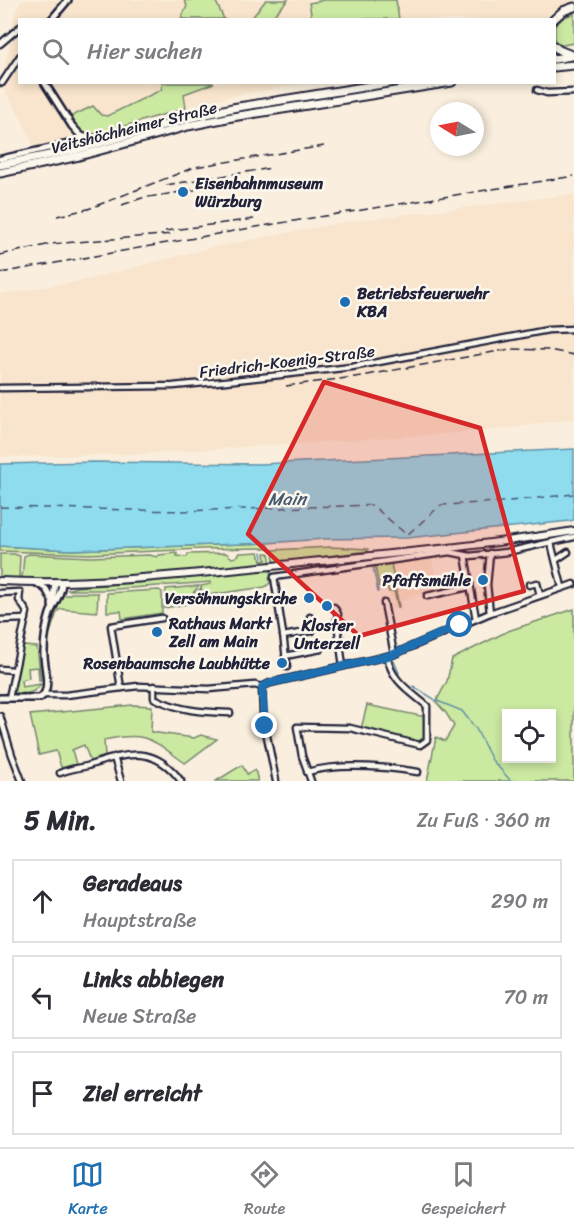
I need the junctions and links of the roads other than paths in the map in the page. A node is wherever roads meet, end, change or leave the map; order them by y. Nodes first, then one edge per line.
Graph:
1 (68, 0) edge
2 (574, 7) edge
3 (53, 18) edge
4 (555, 18) edge
5 (18, 29) edge
6 (0, 44) edge
7 (556, 47) edge
8 (574, 56) edge
9 (556, 59) edge
10 (17, 62) edge
11 (574, 65) edge
12 (556, 68) edge
13 (2, 83) dead end
14 (45, 84) edge
15 (382, 84) edge
16 (439, 84) edge
17 (537, 90) dead end
18 (574, 92) edge
19 (82, 137) junction
20 (122, 141) junction
21 (0, 159) edge
22 (0, 165) edge
23 (0, 173) edge
24 (574, 329) edge
25 (0, 388) edge
26 (574, 531) edge
27 (574, 537) edge
28 (551, 543) junction
29 (568, 552) dead end
30 (490, 553) junction
31 (465, 555) junction
32 (556, 560) junction
33 (0, 581) edge
34 (35, 582) junction
35 (58, 583) junction
36 (574, 584) edge
37 (530, 585) dead end
38 (469, 586) junction
39 (562, 587) junction
40 (0, 593) edge
41 (427, 596) dead end
42 (540, 596) junction
43 (53, 601) junction
44 (384, 603) dead end
45 (334, 607) dead end
46 (51, 613) junction
47 (490, 613) junction
48 (310, 617) dead end
49 (162, 618) dead end
50 (476, 618) junction
51 (26, 619) junction
52 (0, 620) edge
53 (337, 620) dead end
54 (338, 630) dead end
55 (284, 636) junction
56 (321, 649) dead end
57 (394, 654) junction
58 (285, 656) junction
59 (388, 656) junction
60 (344, 666) junction
61 (287, 667) dead end
62 (0, 669) edge
63 (15, 670) junction
64 (154, 686) junction
65 (262, 687) junction
66 (121, 688) junction
67 (44, 695) junction
68 (0, 698) edge
69 (9, 698) junction
70 (230, 713) dead end
71 (0, 716) edge
72 (3, 737) edge
73 (114, 757) junction
74 (307, 772) junction
75 (418, 772) dead end
76 (60, 773) dead end
77 (22, 781) edge
78 (121, 781) edge
79 (181, 781) edge
80 (276, 781) edge
81 (311, 781) edge

1 - 3 street
2 - 4 highway
5 - 6 street
7 - 8 highway
8 - 9 highway
10 - 13 street
11 - 12 highway
14 - 19 street
15 - 20 highway, Veitshöchheimer Straße
16 - 20 highway, Veitshöchheimer Straße
17 - 18 street
19 - 20 highway
19 - 21 street, Veitshöchheimer Straße
20 - 22 highway, Veitshöchheimer Straße
20 - 23 highway, Veitshöchheimer Straße
24 - 25 street, Friedrich-Koenig-Straße
26 - 35 main road
27 - 28 street
28 - 30 street
28 - 32 street
29 - 32 street
30 - 31 street
30 - 47 street
31 - 38 street
31 - 55 street
32 - 39 street
33 - 34 main road
34 - 35 main road
34 - 43 street
35 - 43 street
35 - 46 street
36 - 39 street
37 - 42 street
38 - 41 street
38 - 50 street
39 - 42 street
40 - 51 street
42 - 47 street
43 - 46 street
44 - 57 street
45 - 53 street
46 - 67 street
47 - 50 street
48 - 55 street
49 - 66 street
50 - 57 street
51 - 52 street
51 - 63 street
54 - 60 street
55 - 58 street
56 - 58 street
57 - 59 street
58 - 61 street
59 - 60 street
59 - 74 street
60 - 65 street
62 - 63 street
63 - 69 street
64 - 65 street
64 - 66 street
64 - 70 street
65 - 80 street
66 - 67 street
67 - 69 street
68 - 69 street
71 - 72 street
72 - 77 street
73 - 76 street
73 - 78 street
73 - 79 street
74 - 75 street
74 - 81 street

